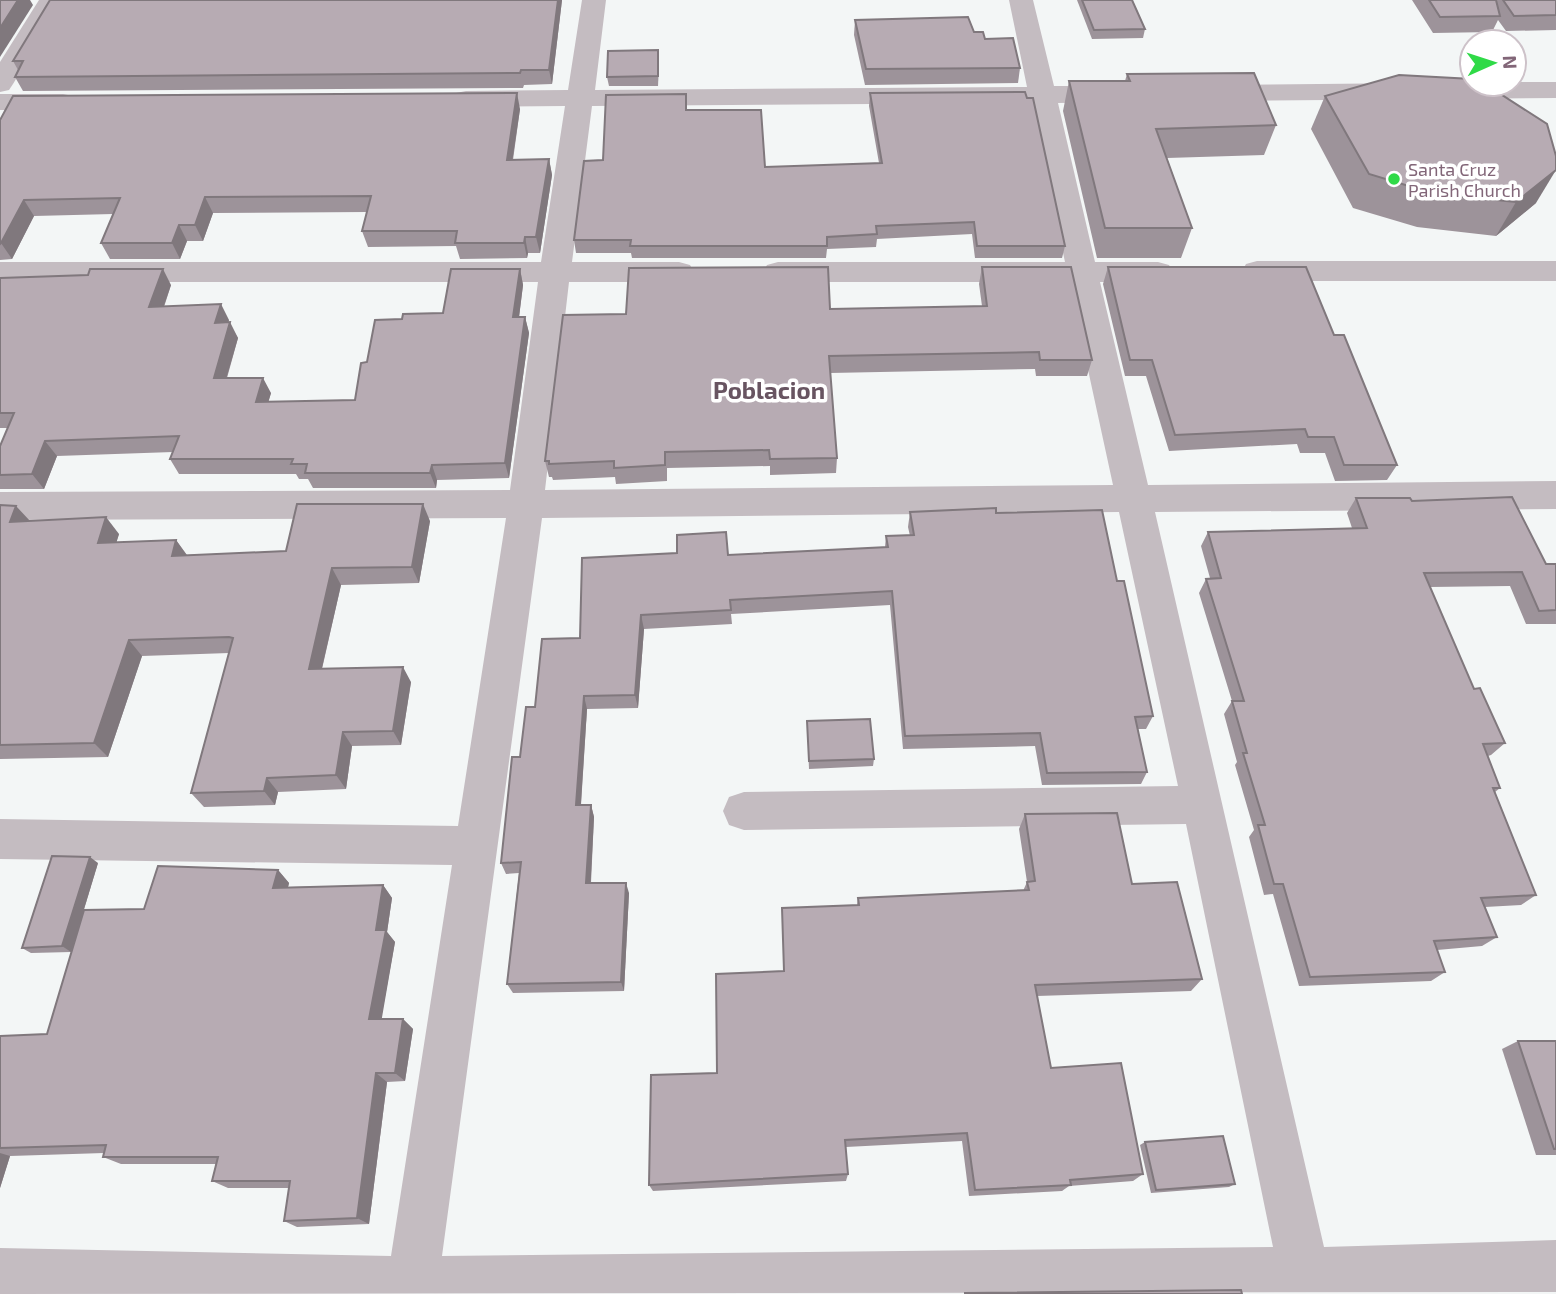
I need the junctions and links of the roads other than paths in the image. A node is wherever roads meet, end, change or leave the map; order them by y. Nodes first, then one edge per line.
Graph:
1 (51, 0) edge
2 (594, 0) edge
3 (1021, 0) edge
4 (0, 84) edge
5 (1556, 90) edge
6 (1182, 93) edge
7 (1140, 94) edge
8 (1043, 95) junction
9 (579, 98) junction
10 (441, 99) edge
11 (0, 102) edge
12 (83, 102) edge
13 (1222, 271) edge
14 (1556, 271) edge
15 (0, 272) edge
16 (708, 272) edge
17 (749, 272) edge
18 (1083, 272) junction
19 (1180, 272) edge
20 (555, 273) junction
21 (1556, 495) edge
22 (1131, 498) junction
23 (526, 504) junction
24 (0, 506) edge
25 (1203, 806) junction
26 (744, 811) dead end
27 (0, 839) edge
28 (477, 846) junction
29 (1556, 1266) edge
30 (0, 1274) edge
31 (1307, 1283) edge
32 (412, 1288) edge

1 - 4 street
2 - 9 street
3 - 8 street
5 - 6 street
7 - 8 street
8 - 9 street
8 - 18 street
9 - 10 street
9 - 20 street
11 - 12 street
13 - 14 street
15 - 20 street
16 - 20 street
17 - 18 street
18 - 19 street
18 - 22 street
20 - 23 street
21 - 22 street
22 - 23 street
22 - 25 street
23 - 24 street
23 - 28 street
25 - 26 street
25 - 31 street
27 - 28 street
28 - 32 street
29 - 31 street
30 - 32 street
31 - 32 street

